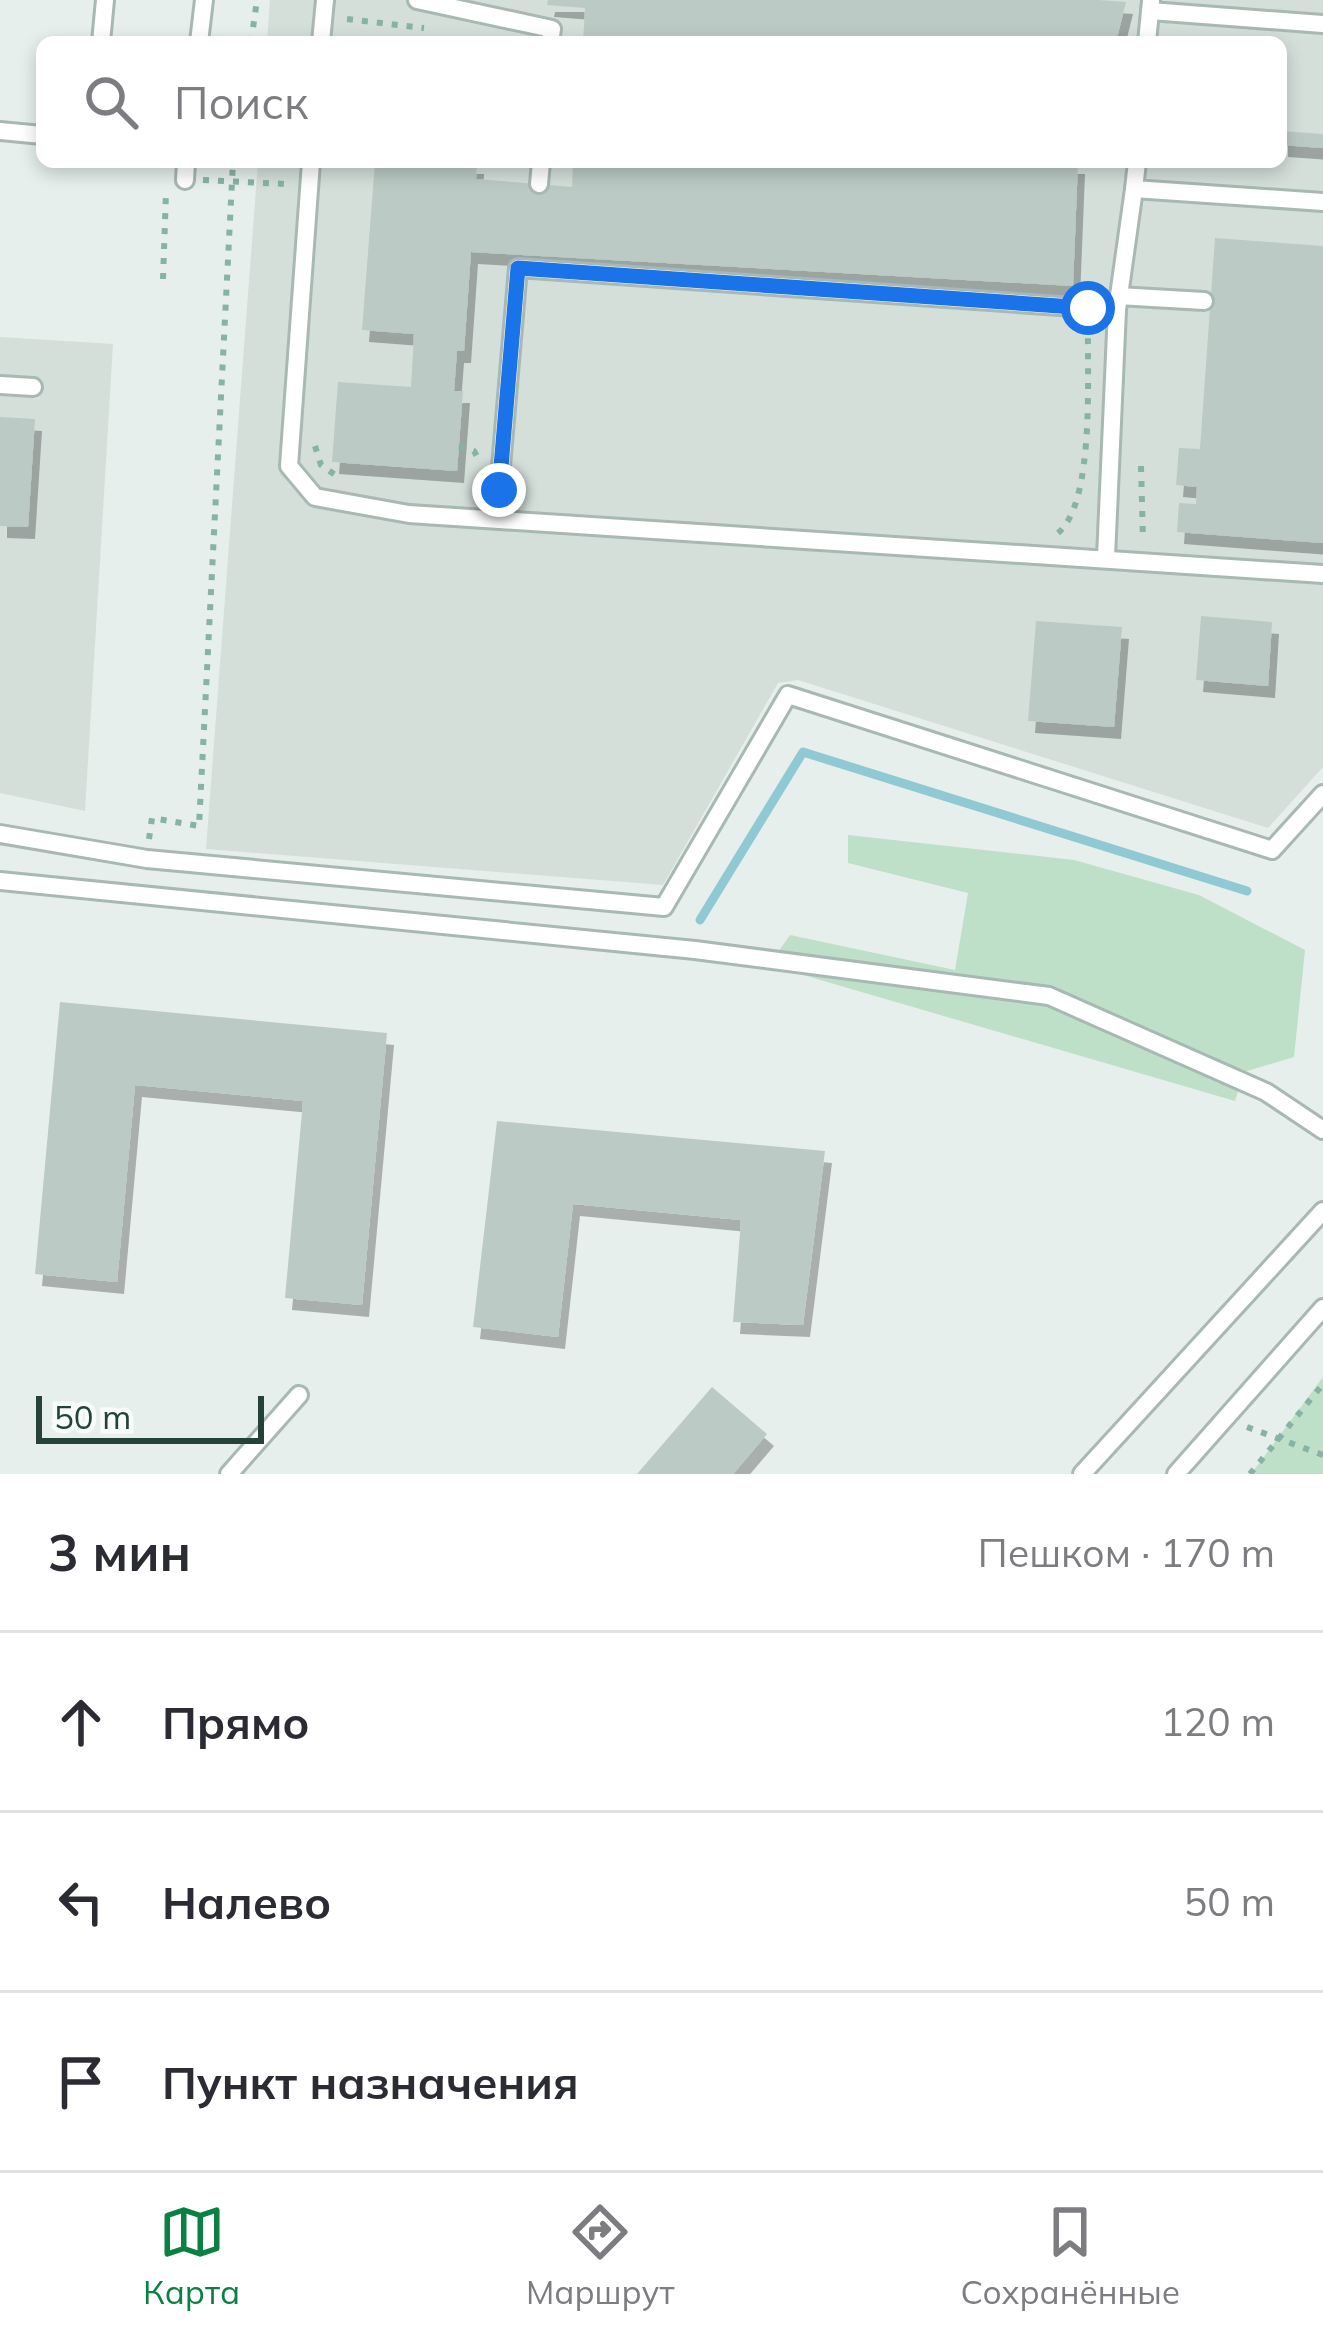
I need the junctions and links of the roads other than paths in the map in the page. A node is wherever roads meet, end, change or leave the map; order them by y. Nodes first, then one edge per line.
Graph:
1 (106, 0) edge
2 (204, 0) edge
3 (325, 0) edge
4 (417, 0) edge
5 (1151, 6) edge
6 (1323, 24) edge
7 (102, 36) edge
8 (200, 36) edge
9 (322, 36) edge
10 (550, 36) edge
11 (1148, 36) edge
12 (0, 131) edge
13 (36, 134) edge
14 (311, 168) edge
15 (540, 168) edge
16 (1137, 168) edge
17 (539, 184) dead end
18 (1135, 189) junction
19 (1323, 202) edge
20 (1204, 301) dead end
21 (1118, 303) junction
22 (0, 385) edge
23 (33, 387) dead end
24 (502, 519) junction
25 (1106, 556) junction
26 (1323, 574) edge
27 (1323, 794) edge
28 (0, 834) edge
29 (0, 881) edge
30 (1323, 1130) edge
31 (1323, 1211) edge
32 (1323, 1308) edge
33 (299, 1395) dead end
34 (229, 1474) edge
35 (1082, 1474) edge
36 (1176, 1474) edge

1 - 7 lane
2 - 8 lane
3 - 9 lane
4 - 10 lane
5 - 6 lane
5 - 11 lane
12 - 13 lane
14 - 24 lane
15 - 17 lane
16 - 18 lane
18 - 19 lane
18 - 21 lane
20 - 21 lane
21 - 24 lane
21 - 25 lane
22 - 23 lane
24 - 25 lane
25 - 26 lane
27 - 28 lane
29 - 30 lane
31 - 35 lane
32 - 36 lane
33 - 34 lane

